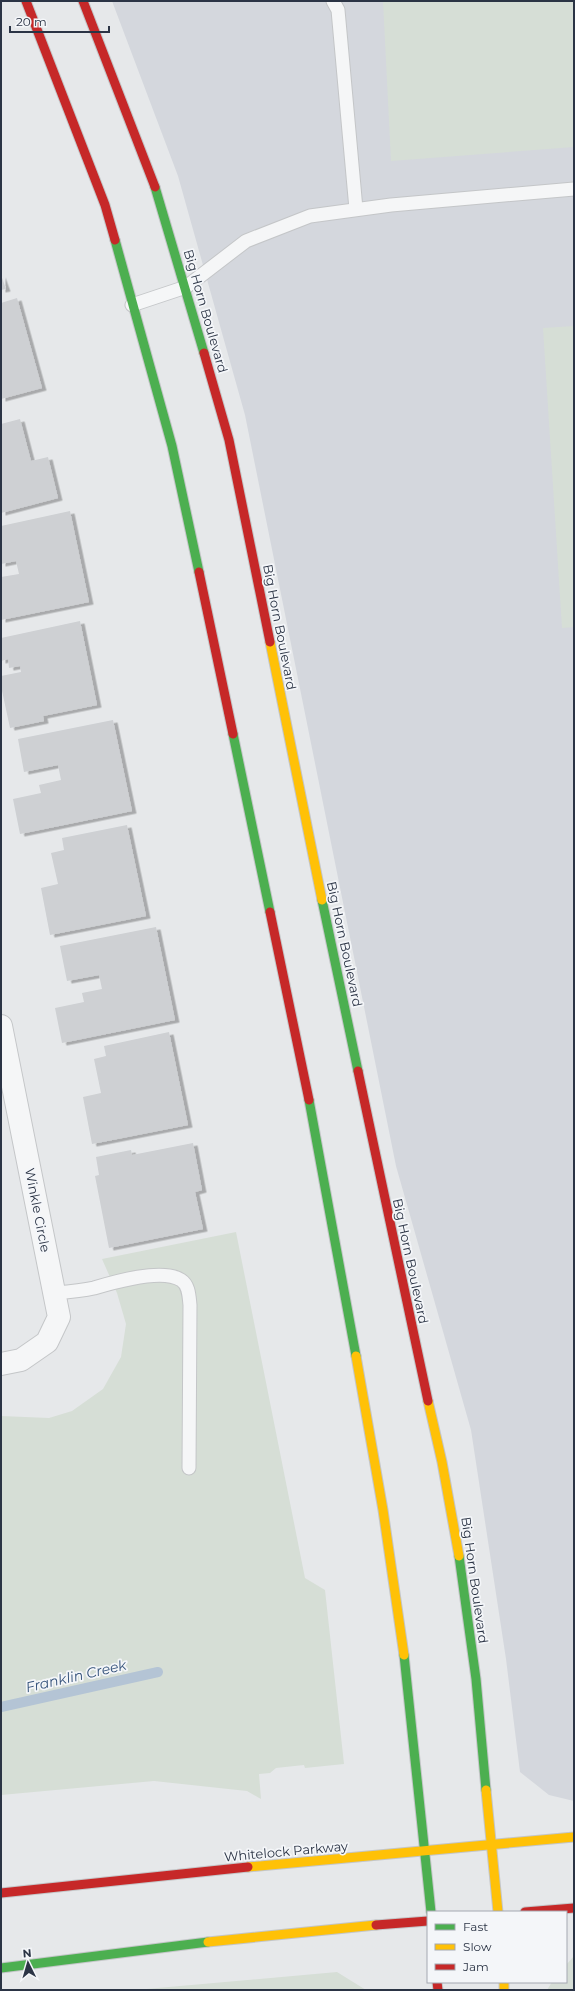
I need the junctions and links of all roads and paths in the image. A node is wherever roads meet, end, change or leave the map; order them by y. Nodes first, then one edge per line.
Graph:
1 (26, 1) edge
2 (83, 1) edge
3 (332, 1) edge
4 (574, 189) edge
5 (356, 209) junction
6 (186, 287) junction
7 (132, 306) junction
8 (1, 1026) edge
9 (54, 1293) junction
10 (1, 1364) edge
11 (189, 1468) dead end
12 (574, 1837) edge
13 (492, 1845) junction
14 (425, 1852) junction
15 (1, 1893) edge
16 (574, 1908) edge
17 (431, 1911) edge
18 (498, 1911) edge
19 (537, 1911) edge
20 (427, 1921) edge
21 (1, 1968) edge

1 - 7 main road
2 - 6 main road, Big Horn Boulevard
3 - 5 lane
4 - 5 lane
5 - 6 lane
6 - 7 lane
6 - 13 main road, Big Horn Boulevard
7 - 14 main road
8 - 9 street, Winkle Circle
9 - 10 street, Winkle Circle
9 - 11 lane
12 - 13 main road, Whitelock Parkway
13 - 14 main road, Whitelock Parkway
13 - 18 main road, Big Horn Boulevard
14 - 15 main road, Whitelock Parkway
14 - 17 main road
16 - 19 main road
20 - 21 main road

